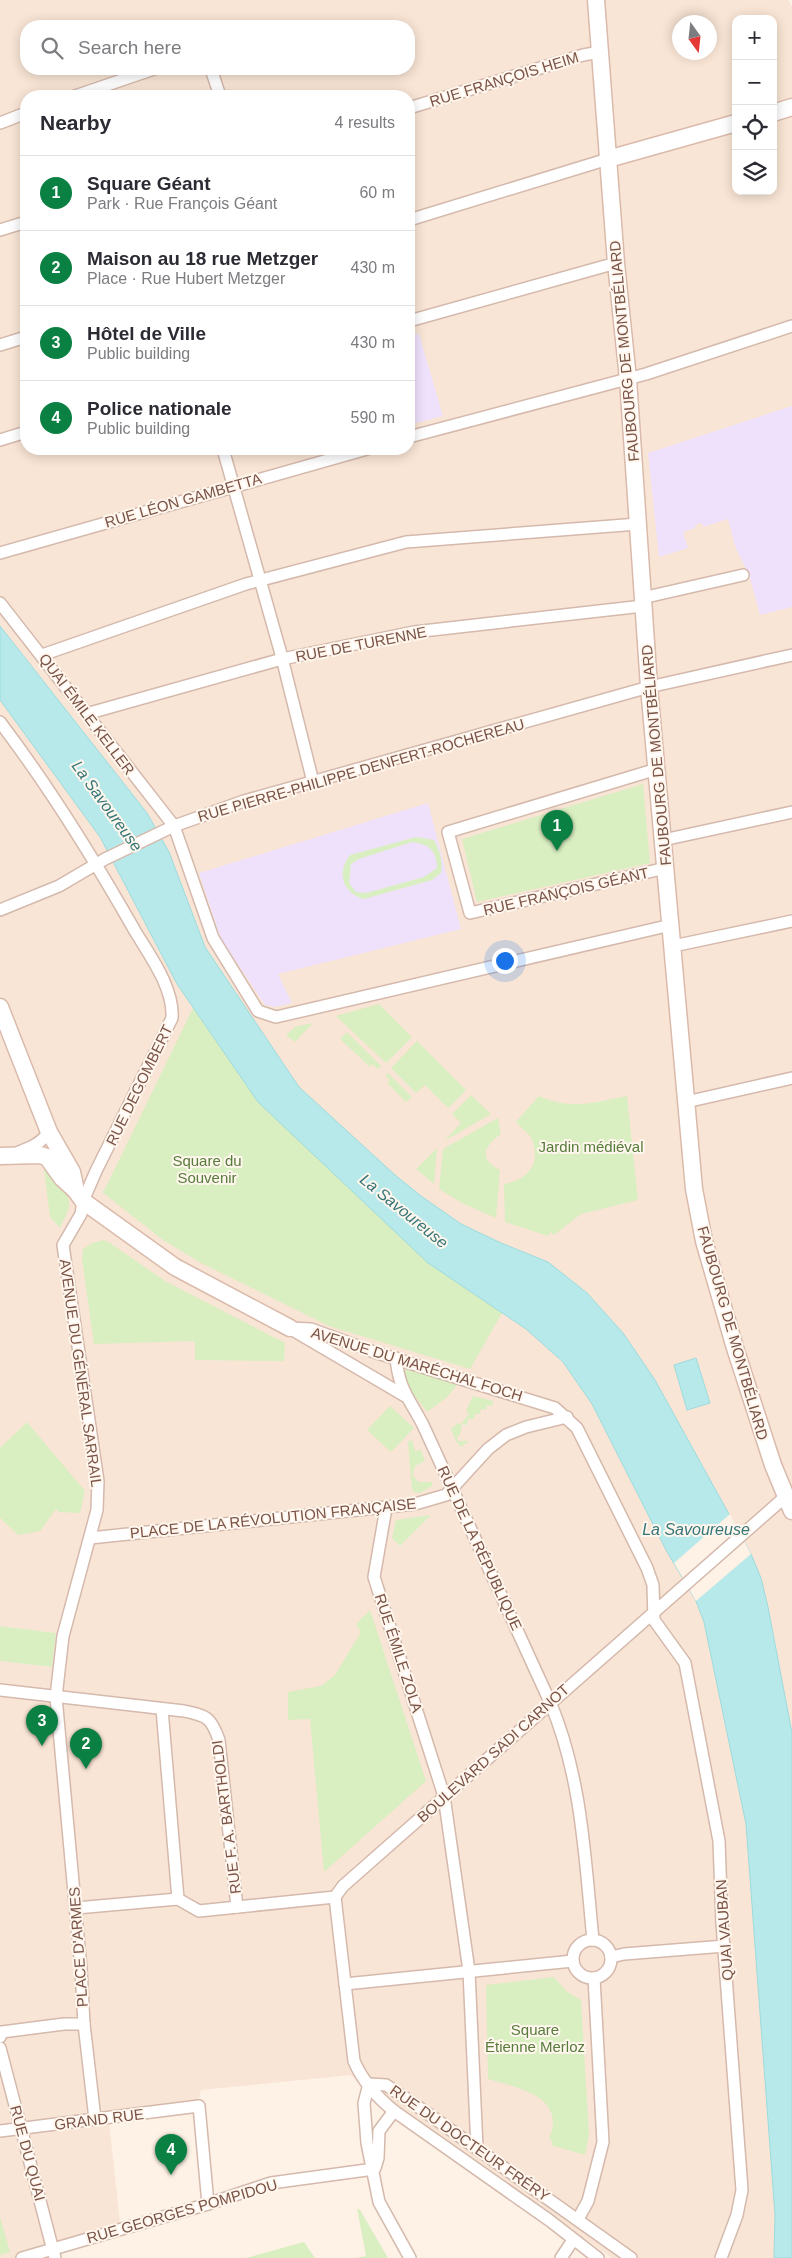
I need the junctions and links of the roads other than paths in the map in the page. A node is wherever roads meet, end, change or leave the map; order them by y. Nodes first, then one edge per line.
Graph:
1 (596, 0) edge
2 (600, 52) junction
3 (136, 75) edge
4 (213, 75) edge
5 (93, 90) edge
6 (218, 90) edge
7 (415, 106) edge
8 (792, 107) edge
9 (777, 112) edge
10 (20, 116) edge
11 (0, 123) edge
12 (732, 124) edge
13 (608, 159) junction
14 (415, 218) edge
15 (20, 224) edge
16 (0, 230) edge
17 (616, 263) junction
18 (415, 319) edge
19 (792, 326) edge
20 (20, 339) edge
21 (0, 345) edge
22 (628, 379) junction
23 (20, 434) edge
24 (415, 435) edge
25 (0, 440) edge
26 (225, 455) edge
27 (345, 455) edge
28 (234, 485) junction
29 (638, 524) junction
30 (0, 553) edge
31 (744, 575) dead end
32 (260, 580) junction
33 (643, 602) junction
34 (0, 603) edge
35 (42, 655) junction
36 (792, 655) edge
37 (282, 660) junction
38 (649, 687) junction
39 (86, 714) junction
40 (0, 722) edge
41 (657, 769) junction
42 (313, 782) junction
43 (792, 812) edge
44 (174, 826) junction
45 (663, 840) junction
46 (97, 864) junction
47 (666, 868) junction
48 (0, 910) edge
49 (792, 921) edge
50 (671, 925) junction
51 (672, 946) junction
52 (0, 1007) edge
53 (792, 1078) edge
54 (686, 1102) junction
55 (49, 1132) junction
56 (6, 1155) edge
57 (80, 1196) junction
58 (290, 1328) junction
59 (396, 1358) junction
60 (405, 1396) junction
61 (567, 1417) junction
62 (452, 1487) junction
63 (789, 1504) edge
64 (386, 1508) junction
65 (90, 1538) junction
66 (653, 1611) junction
67 (0, 1690) edge
68 (56, 1697) junction
69 (550, 1702) junction
70 (162, 1708) junction
71 (444, 1796) junction
72 (335, 1897) junction
73 (178, 1899) junction
74 (237, 1907) junction
75 (76, 1908) junction
76 (593, 1940) junction
77 (725, 1946) junction
78 (611, 1957) junction
79 (573, 1961) junction
80 (469, 1971) junction
81 (594, 1978) junction
82 (345, 1984) junction
83 (84, 2024) junction
84 (1, 2035) edge
85 (0, 2048) edge
86 (369, 2084) junction
87 (394, 2112) junction
88 (95, 2120) junction
89 (22, 2128) junction
90 (0, 2131) edge
91 (477, 2148) junction
92 (374, 2169) junction
93 (208, 2204) junction
94 (578, 2219) junction
95 (573, 2240) junction
96 (54, 2253) edge
97 (22, 2258) edge
98 (410, 2258) edge
99 (561, 2258) edge
100 (598, 2258) edge
101 (631, 2258) edge
102 (721, 2258) edge

1 - 2 main road, FAUBOURG DE MONTBÉLIARD
2 - 7 street, RUE FRANÇOIS HEIM
2 - 13 main road, FAUBOURG DE MONTBÉLIARD
3 - 5 street
4 - 6 street
8 - 9 main road
10 - 11 street
12 - 13 main road
13 - 14 street
13 - 17 main road, FAUBOURG DE MONTBÉLIARD
15 - 16 street
17 - 18 street
17 - 22 main road, FAUBOURG DE MONTBÉLIARD
19 - 22 street
20 - 21 street
22 - 24 street
22 - 29 main road, FAUBOURG DE MONTBÉLIARD
23 - 25 street
26 - 28 street
27 - 28 street, RUE LÉON GAMBETTA
28 - 30 street, RUE LÉON GAMBETTA
28 - 32 street
29 - 32 street
29 - 33 main road, FAUBOURG DE MONTBÉLIARD
31 - 33 street, RUE DE TURENNE
32 - 35 street
32 - 37 street
33 - 37 street, RUE DE TURENNE
33 - 38 main road, FAUBOURG DE MONTBÉLIARD
34 - 35 street, QUAI ÉMILE KELLER
35 - 39 street, QUAI ÉMILE KELLER
36 - 38 street, RUE PIERRE-PHILIPPE DENFERT-ROCHEREAU
37 - 39 street, RUE DE TURENNE
37 - 42 street
38 - 41 main road, FAUBOURG DE MONTBÉLIARD
38 - 42 street, RUE PIERRE-PHILIPPE DENFERT-ROCHEREAU
39 - 44 street, QUAI ÉMILE KELLER
40 - 46 street, RUE DEGOMBERT
41 - 45 main road, FAUBOURG DE MONTBÉLIARD
41 - 47 street, RUE FRANÇOIS GÉANT
42 - 44 street, RUE PIERRE-PHILIPPE DENFERT-ROCHEREAU
43 - 45 street
44 - 46 street, RUE PIERRE-PHILIPPE DENFERT-ROCHEREAU
44 - 50 street, QUAI ÉMILE KELLER
45 - 47 main road, FAUBOURG DE MONTBÉLIARD
46 - 48 street, RUE PIERRE-PHILIPPE DENFERT-ROCHEREAU
46 - 57 street, RUE DEGOMBERT
47 - 50 main road, FAUBOURG DE MONTBÉLIARD
49 - 51 street
50 - 51 main road, FAUBOURG DE MONTBÉLIARD
51 - 54 main road, FAUBOURG DE MONTBÉLIARD
52 - 55 main road
53 - 54 street
54 - 63 main road, FAUBOURG DE MONTBÉLIARD
55 - 56 street
55 - 57 main road
56 - 57 main road, AVENUE DU MARÉCHAL FOCH
57 - 58 main road, AVENUE DU MARÉCHAL FOCH
57 - 65 street, AVENUE DU GÉNÉRAL SARRAIL
58 - 59 street, AVENUE DU MARÉCHAL FOCH
58 - 60 street, RUE DE LA RÉPUBLIQUE
59 - 60 street, RUE DE LA RÉPUBLIQUE
59 - 61 street, AVENUE DU MARÉCHAL FOCH
60 - 62 street, RUE DE LA RÉPUBLIQUE
61 - 62 street, PLACE DE LA RÉVOLUTION FRANÇAISE
61 - 66 street, AVENUE DU MARÉCHAL FOCH
62 - 64 street, PLACE DE LA RÉVOLUTION FRANÇAISE
62 - 69 street, RUE DE LA RÉPUBLIQUE
63 - 66 street, BOULEVARD SADI CARNOT
64 - 65 street, PLACE DE LA RÉVOLUTION FRANÇAISE
64 - 71 street, RUE ÉMILE ZOLA
65 - 68 street, AVENUE DU GÉNÉRAL SARRAIL
66 - 69 street, BOULEVARD SADI CARNOT
66 - 77 street, QUAI VAUBAN
67 - 68 street
68 - 70 street
68 - 75 street, PLACE D'ARMES
69 - 71 street, BOULEVARD SADI CARNOT
69 - 76 street, RUE DE LA RÉPUBLIQUE
70 - 73 street
70 - 74 street, RUE F. A. BARTHOLDI
71 - 72 street, BOULEVARD SADI CARNOT
71 - 80 street, RUE ÉMILE ZOLA
72 - 74 street
72 - 82 street
73 - 74 street
73 - 75 street
75 - 83 street, PLACE D'ARMES
76 - 78 street
76 - 79 street
77 - 78 street
77 - 102 street, QUAI VAUBAN
78 - 81 street
79 - 80 street
79 - 81 street
80 - 82 street
80 - 91 street, RUE ÉMILE ZOLA
81 - 94 street
82 - 86 street
83 - 84 street, PLACE D'ARMES
83 - 88 street
85 - 89 street, RUE DU QUAI
86 - 87 street, RUE DU DOCTEUR FRÉRY
86 - 91 street, RUE DU DOCTEUR FRÉRY
86 - 92 street
87 - 92 street
87 - 95 street, RUE DU DOCTEUR FRÉRY
88 - 89 street, GRAND RUE
88 - 93 street, GRAND RUE
89 - 90 street, GRAND RUE
89 - 96 street, RUE DU QUAI
91 - 94 street, RUE DU DOCTEUR FRÉRY
92 - 93 street, RUE GEORGES POMPIDOU
92 - 98 street
93 - 96 street, RUE GEORGES POMPIDOU
94 - 101 street, RUE DU DOCTEUR FRÉRY
95 - 99 street
95 - 100 street, RUE DU DOCTEUR FRÉRY
96 - 97 street, RUE GEORGES POMPIDOU

